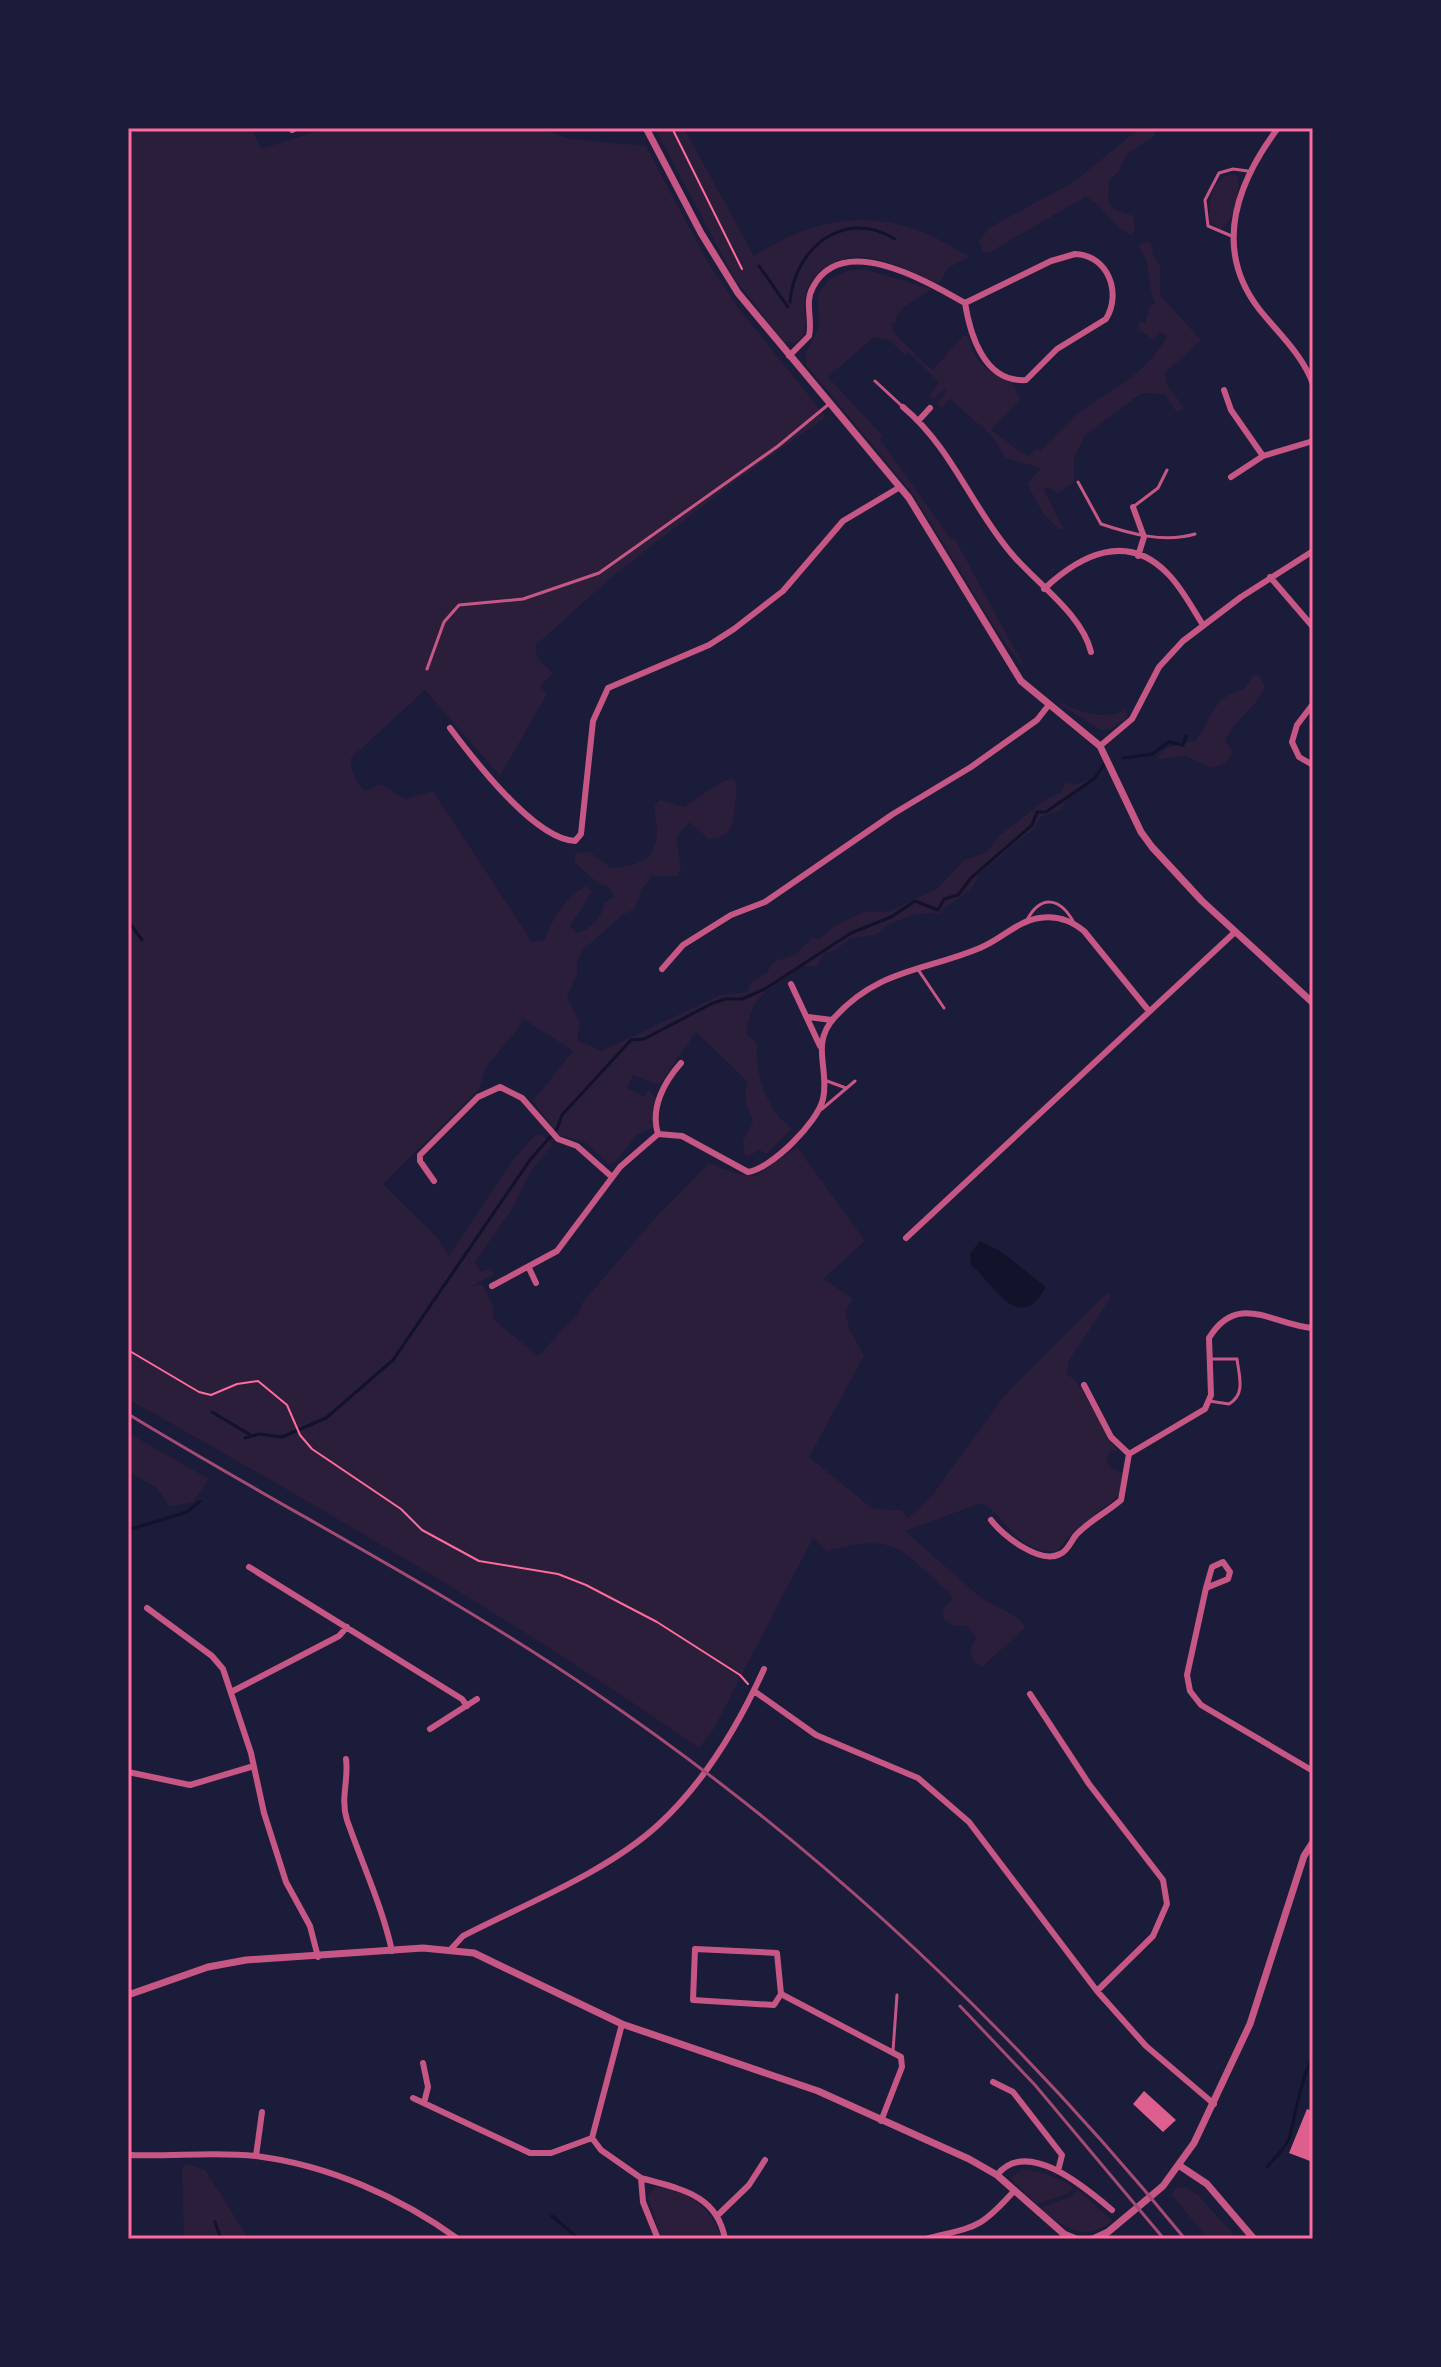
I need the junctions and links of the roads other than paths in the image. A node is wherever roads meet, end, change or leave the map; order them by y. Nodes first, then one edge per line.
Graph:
1 (646, 128) edge
2 (1278, 128) edge
3 (1250, 172) junction
4 (1234, 237) junction
5 (965, 303) junction
6 (789, 356) junction
7 (875, 381) dead end
8 (1313, 384) edge
9 (1224, 390) dead end
10 (829, 404) junction
11 (903, 407) joint
12 (930, 408) dead end
13 (919, 420) junction
14 (1313, 441) edge
15 (1263, 456) junction
16 (1167, 470) dead end
17 (1231, 477) dead end
18 (1078, 482) dead end
19 (900, 487) junction
20 (1133, 507) joint
21 (1195, 534) dead end
22 (1144, 537) junction
23 (1313, 551) edge
24 (1138, 556) junction
25 (1270, 577) junction
26 (1044, 589) junction
27 (1203, 625) junction
28 (1313, 627) edge
29 (1091, 652) dead end
30 (427, 669) dead end
31 (1313, 704) edge
32 (1048, 706) junction
33 (450, 728) dead end
34 (1100, 746) junction
35 (1313, 765) edge
36 (1026, 922) junction
37 (1075, 924) junction
38 (1235, 932) junction
39 (918, 967) junction
40 (662, 969) dead end
41 (791, 984) dead end
42 (1313, 1003) edge
43 (944, 1008) dead end
44 (1149, 1011) junction
45 (808, 1017) junction
46 (832, 1020) junction
47 (820, 1046) junction
48 (681, 1063) dead end
49 (825, 1080) junction
50 (855, 1081) dead end
51 (846, 1088) junction
52 (820, 1110) junction
53 (658, 1134) junction
54 (612, 1177) junction
55 (434, 1181) dead end
56 (906, 1238) dead end
57 (529, 1268) junction
58 (536, 1283) dead end
59 (492, 1286) dead end
60 (1313, 1328) edge
61 (1209, 1360) junction
62 (1084, 1385) dead end
63 (1209, 1401) junction
64 (1129, 1454) junction
65 (991, 1520) dead end
66 (249, 1567) dead end
67 (1206, 1588) junction
68 (147, 1608) dead end
69 (347, 1627) junction
70 (764, 1669) dead end
71 (754, 1691) junction
72 (231, 1692) junction
73 (1030, 1694) dead end
74 (477, 1699) dead end
75 (467, 1706) junction
76 (430, 1729) dead end
77 (346, 1759) dead end
78 (254, 1766) junction
79 (1313, 1771) edge
80 (128, 1772) edge
81 (1313, 1842) edge
82 (451, 1949) junction
83 (392, 1951) junction
84 (318, 1957) junction
85 (1097, 1991) junction
86 (781, 1994) junction
87 (128, 1995) edge
88 (897, 1995) dead end
89 (622, 2024) junction
90 (893, 2051) junction
91 (423, 2063) dead end
92 (993, 2082) dead end
93 (413, 2098) dead end
94 (424, 2103) junction
95 (1214, 2104) junction
96 (262, 2112) dead end
97 (881, 2121) junction
98 (592, 2138) junction
99 (128, 2155) edge
100 (256, 2156) junction
101 (765, 2160) dead end
102 (1180, 2166) junction
103 (1058, 2171) junction
104 (997, 2175) junction
105 (641, 2178) junction
106 (1014, 2191) junction
107 (1112, 2210) dead end
108 (719, 2214) junction
109 (458, 2239) edge
110 (658, 2239) edge
111 (725, 2239) edge
112 (926, 2239) edge
113 (1076, 2239) edge
114 (1093, 2239) edge
115 (1254, 2239) edge

1 - 6 street
2 - 3 street
3 - 4 street
3 - 4 lane
4 - 8 street
5 - 5 street
5 - 6 street
6 - 10 street
7 - 11 lane
9 - 15 street
10 - 19 street
10 - 30 lane
11 - 13 street
12 - 13 street
13 - 26 street
14 - 15 street
15 - 17 street
16 - 20 lane
18 - 22 lane
19 - 32 street
19 - 33 street
20 - 22 street
21 - 22 lane
22 - 24 street
23 - 25 street
24 - 26 street
24 - 27 street
25 - 27 street
25 - 28 street
26 - 29 street
27 - 34 street
31 - 35 street
32 - 34 street
32 - 40 street
34 - 38 street
36 - 37 street
36 - 37 lane
36 - 39 street
37 - 44 street
38 - 42 street
38 - 44 street
39 - 43 lane
39 - 46 street
41 - 45 street
44 - 56 street
45 - 46 street
45 - 47 street
46 - 47 street
47 - 49 street
48 - 53 street
49 - 51 lane
49 - 52 street
50 - 51 lane
51 - 52 lane
52 - 53 street
53 - 54 street
54 - 55 street
54 - 57 street
57 - 58 street
57 - 59 street
60 - 61 street
61 - 63 street
61 - 63 lane
62 - 64 street
63 - 64 street
64 - 65 street
66 - 69 street
67 - 67 street
67 - 79 street
68 - 72 street
69 - 72 street
69 - 75 street
70 - 71 street
71 - 82 street
71 - 85 street
72 - 78 street
73 - 85 street
74 - 75 street
75 - 76 street
77 - 83 street
78 - 80 street
78 - 84 street
81 - 95 street
82 - 83 street
82 - 89 street
83 - 84 street
84 - 87 street
85 - 95 street
86 - 86 street
86 - 90 street
88 - 90 lane
89 - 97 street
89 - 98 street
90 - 97 street
91 - 94 street
92 - 103 street
93 - 94 street
94 - 98 street
95 - 102 street
96 - 100 street
97 - 104 street
98 - 105 street
99 - 100 street
100 - 109 street
101 - 108 street
102 - 114 street
102 - 115 street
103 - 104 street
103 - 107 street
104 - 106 street
105 - 108 street
105 - 110 street
106 - 112 street
106 - 113 street
108 - 111 street

